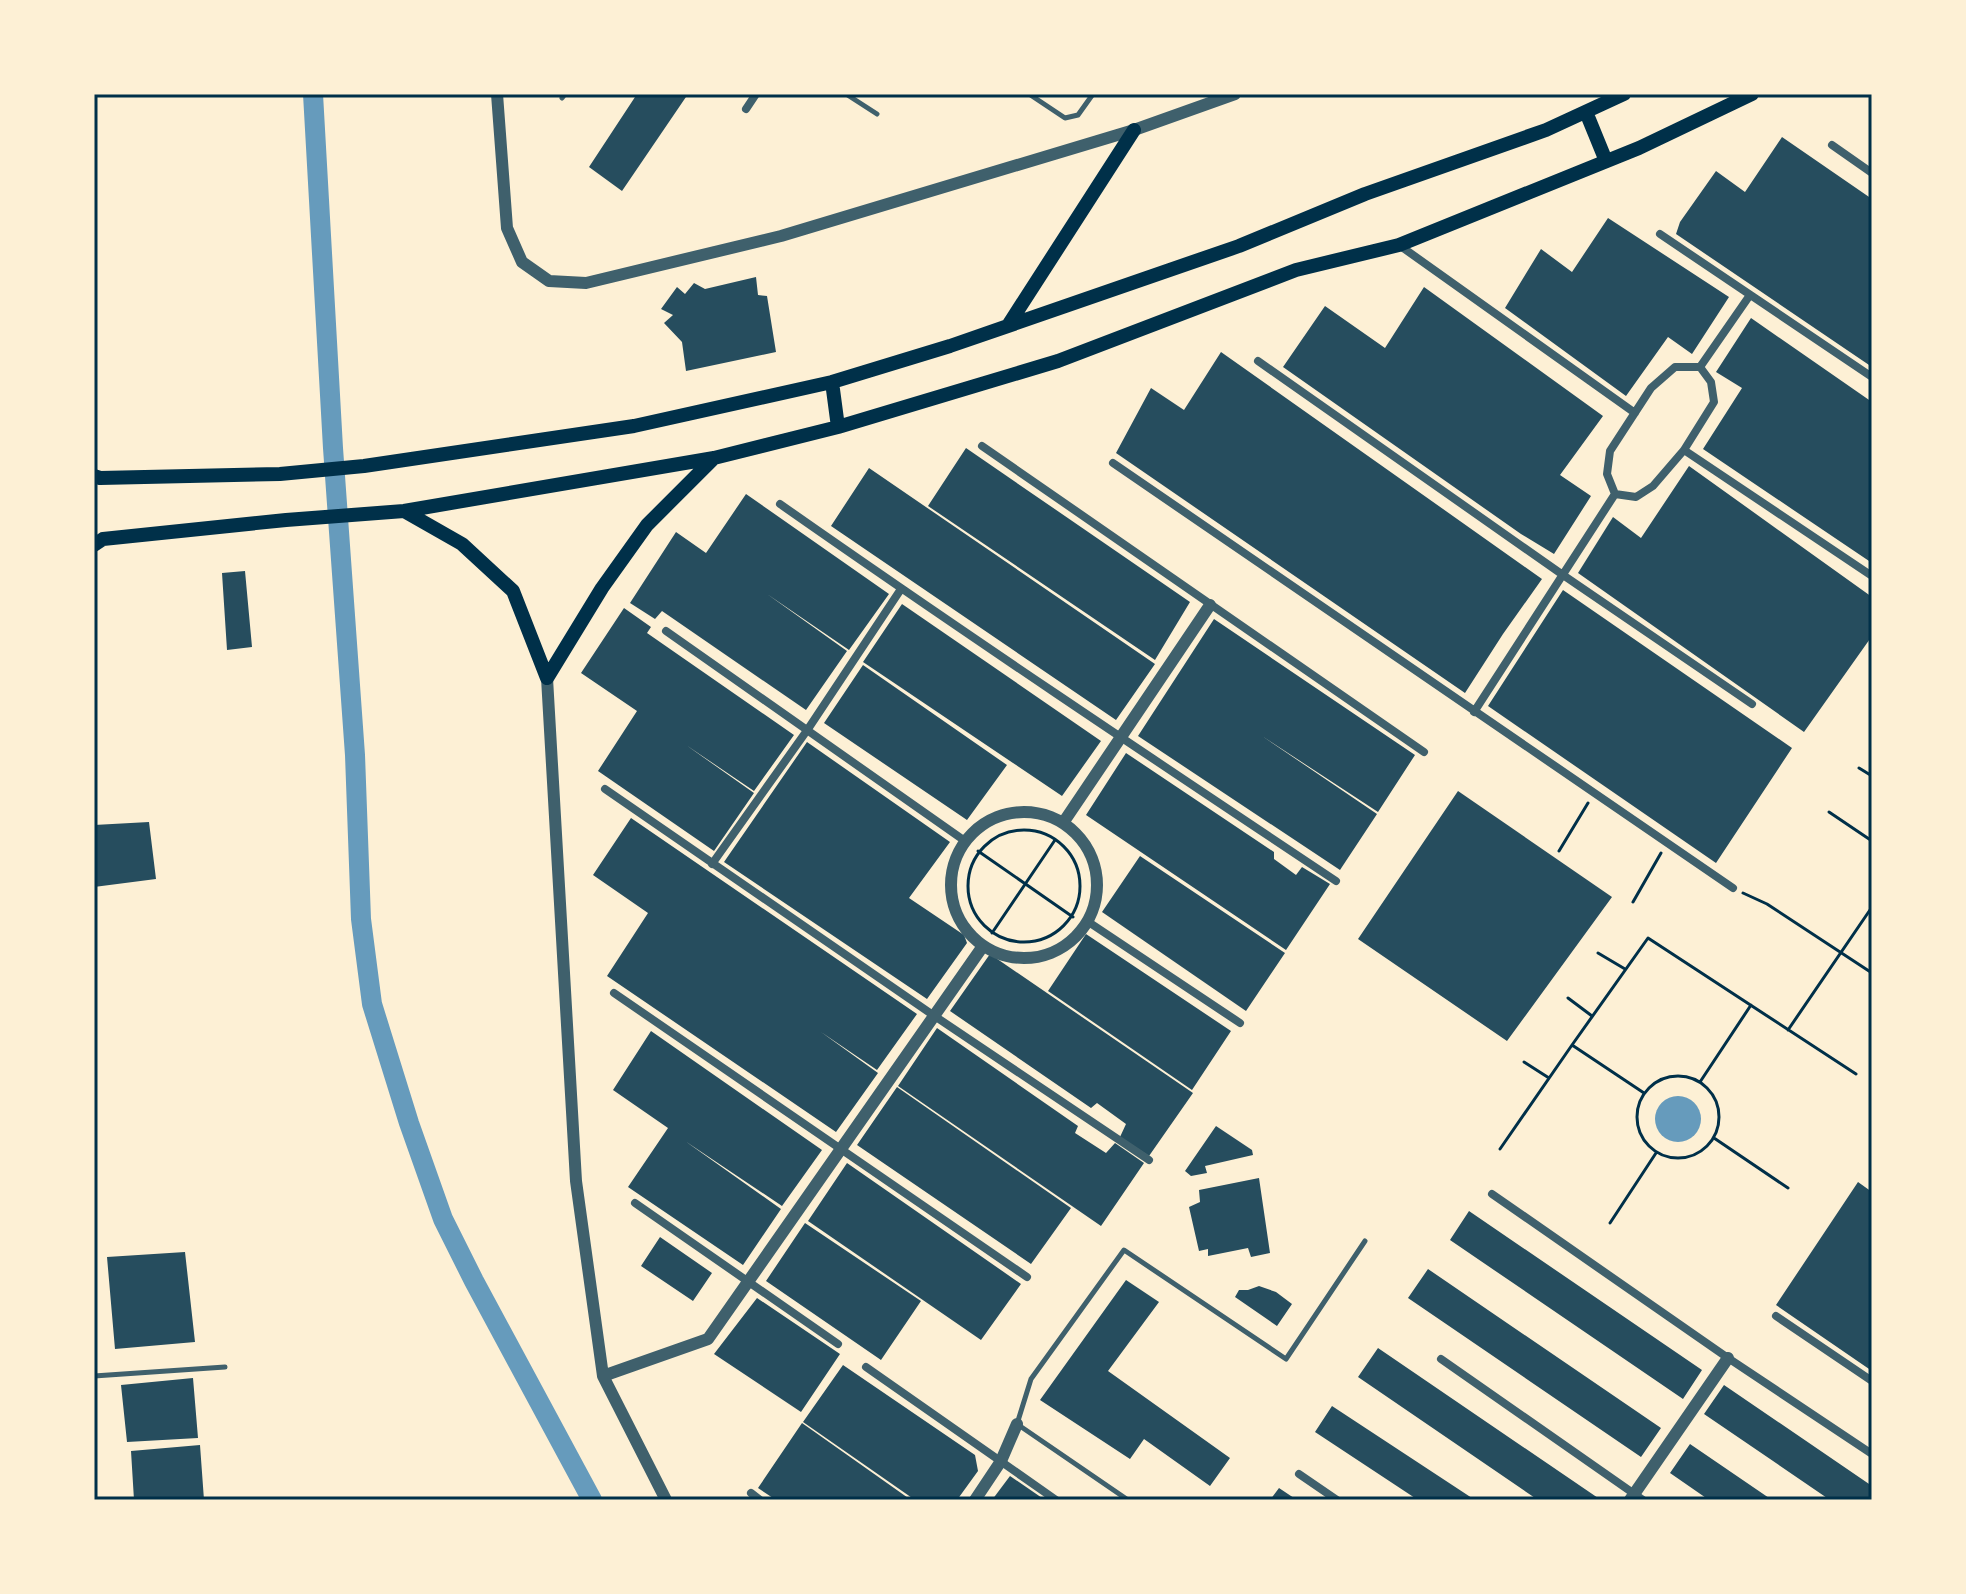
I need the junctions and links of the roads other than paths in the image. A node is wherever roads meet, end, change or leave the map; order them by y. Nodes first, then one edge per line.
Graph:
1 (497, 94) edge
2 (756, 94) edge
3 (846, 94) edge
4 (1029, 94) edge
5 (1093, 94) edge
6 (1624, 94) edge
7 (1752, 94) edge
8 (1231, 95) edge
9 (746, 109) dead end
10 (1586, 112) junction
11 (877, 114) dead end
12 (1134, 130) junction
13 (1832, 145) dead end
14 (1606, 161) junction
15 (1872, 173) edge
16 (1660, 234) dead end
17 (1399, 245) junction
18 (1750, 295) junction
19 (1009, 324) junction
20 (1258, 361) dead end
21 (1700, 367) junction
22 (1872, 377) edge
23 (832, 382) junction
24 (1635, 413) junction
25 (838, 427) junction
26 (982, 446) dead end
27 (1684, 450) junction
28 (714, 458) junction
29 (1113, 463) dead end
30 (94, 476) edge
31 (1615, 494) junction
32 (780, 504) dead end
33 (404, 511) junction
34 (94, 545) edge
35 (1563, 575) junction
36 (1872, 576) edge
37 (901, 589) junction
38 (1210, 605) junction
39 (666, 631) dead end
40 (547, 678) junction
41 (1752, 704) dead end
42 (1474, 712) junction
43 (808, 729) junction
44 (1121, 738) junction
45 (1424, 752) dead end
46 (605, 789) dead end
47 (1063, 823) junction
48 (965, 841) junction
49 (712, 864) junction
50 (1336, 881) dead end
51 (1733, 888) road end
52 (1087, 921) junction
53 (983, 946) junction
54 (614, 993) dead end
55 (933, 1015) junction
56 (1240, 1023) dead end
57 (840, 1149) junction
58 (1149, 1160) dead end
59 (1492, 1194) dead end
60 (635, 1203) dead end
61 (1365, 1241) dead end
62 (1027, 1277) dead end
63 (748, 1282) junction
64 (1776, 1316) dead end
65 (838, 1344) dead end
66 (1728, 1358) junction
67 (1441, 1359) dead end
68 (225, 1367) dead end
69 (866, 1367) dead end
70 (94, 1376) edge
71 (603, 1376) junction
72 (1872, 1381) edge
73 (1017, 1424) junction
74 (1872, 1454) edge
75 (1001, 1461) junction
76 (1299, 1474) dead end
77 (751, 1493) dead end
78 (1635, 1498) edge
79 (666, 1500) edge
80 (760, 1500) edge
81 (975, 1500) edge
82 (1056, 1500) edge
83 (1128, 1500) edge
84 (1337, 1500) edge

1 - 12 street
2 - 9 street
3 - 11 lane
4 - 5 lane
6 - 10 main road
7 - 14 main road
8 - 12 street
10 - 14 main road
10 - 19 main road
12 - 19 main road
13 - 15 street
14 - 17 main road
16 - 18 street
17 - 24 street
17 - 25 main road
18 - 21 street
18 - 22 street
19 - 23 main road
20 - 35 street
21 - 24 street
21 - 27 street
23 - 25 main road
23 - 30 main road
24 - 31 street
25 - 28 main road
26 - 38 street
27 - 31 street
27 - 36 street
28 - 33 main road
28 - 40 main road
29 - 42 street
31 - 35 street
32 - 37 street
33 - 34 main road
33 - 40 main road
35 - 41 street
35 - 42 street
37 - 43 street
37 - 44 street
38 - 44 street
38 - 45 street
39 - 43 street
40 - 71 street
42 - 51 street
43 - 48 street
43 - 49 street
44 - 47 street
44 - 50 street
46 - 49 street
47 - 48 street
47 - 52 street
48 - 53 street
49 - 55 street
52 - 53 street
52 - 56 street
53 - 55 street
54 - 57 street
55 - 57 street
55 - 58 street
57 - 62 street
57 - 63 street
59 - 66 street
60 - 63 street
61 - 73 lane
63 - 65 street
63 - 71 street
64 - 72 street
66 - 74 street
66 - 78 street
67 - 78 street
68 - 70 lane
69 - 75 street
71 - 79 street
73 - 75 street
73 - 83 lane
75 - 81 street
75 - 82 street
76 - 84 street
77 - 80 street

